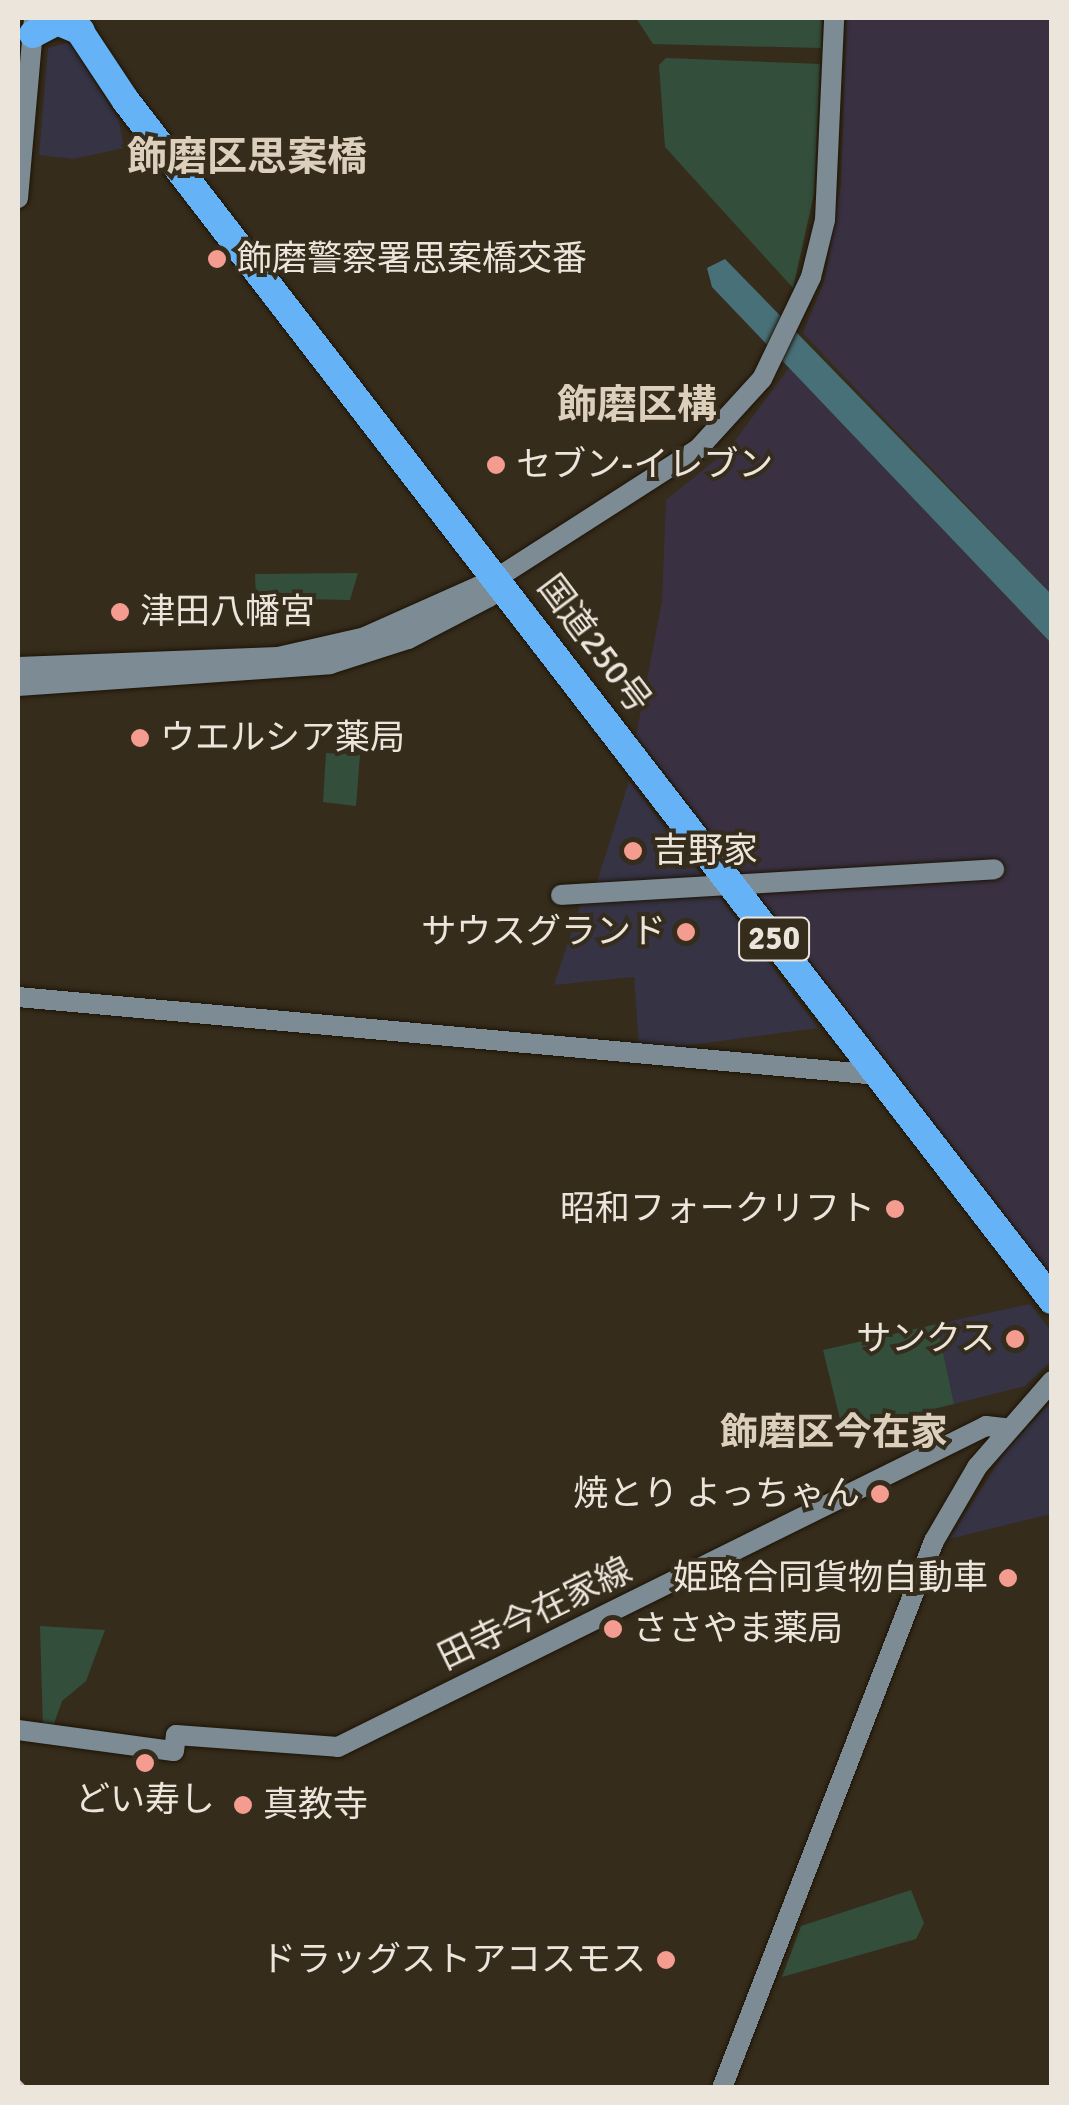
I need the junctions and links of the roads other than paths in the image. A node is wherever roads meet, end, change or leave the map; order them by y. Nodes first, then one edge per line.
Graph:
1 (834, 18) edge
2 (77, 22) edge
3 (35, 23) edge
4 (18, 198) edge
5 (497, 578) junction
6 (18, 668) edge
7 (18, 686) edge
8 (994, 870) dead end
9 (732, 886) junction
10 (561, 895) dead end
11 (18, 998) edge
12 (878, 1075) junction
13 (1052, 1300) edge
14 (1052, 1381) edge
15 (1006, 1428) junction
16 (18, 1730) edge
17 (722, 2088) edge

1 - 5 street
2 - 3 highway, 250
2 - 5 highway, 国道250号 / 250
3 - 4 street
5 - 6 street
5 - 7 street
5 - 9 highway, 国道250号 / 250
8 - 9 street
9 - 10 street
9 - 12 highway, 国道250号 / 250
11 - 12 street
12 - 13 highway, 国道250号 / 250
14 - 15 street
15 - 16 street, 田寺今在家線
15 - 17 street

